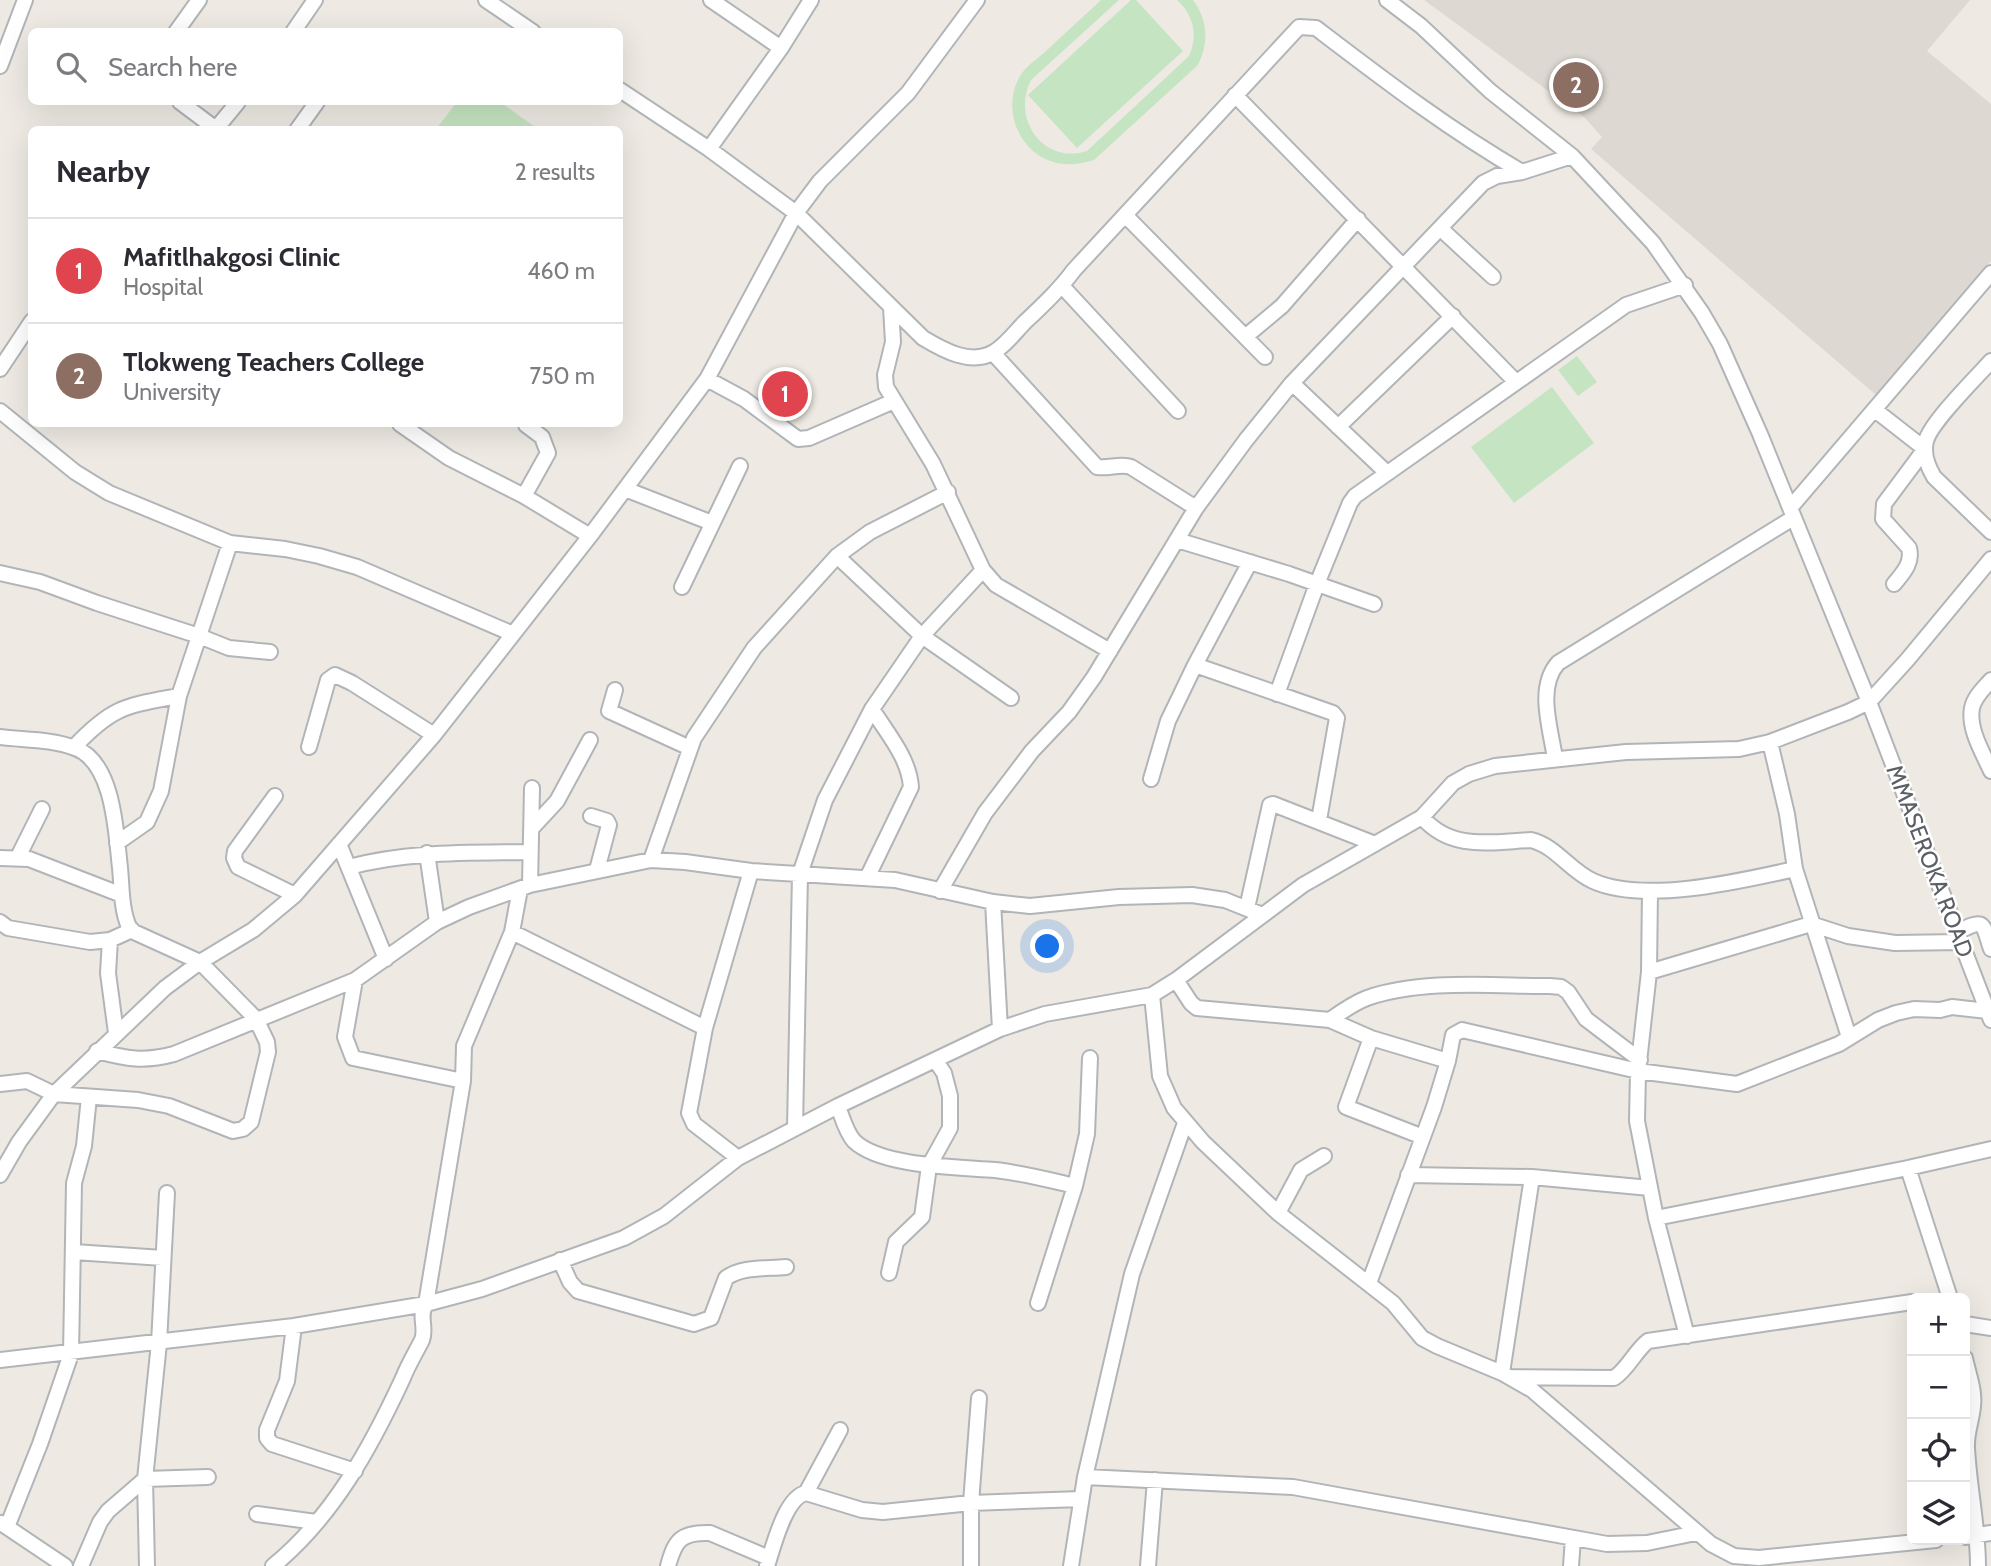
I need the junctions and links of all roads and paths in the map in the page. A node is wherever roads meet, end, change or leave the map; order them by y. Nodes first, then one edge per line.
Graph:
1 (25, 0) edge
2 (199, 0) edge
3 (315, 0) edge
4 (486, 0) edge
5 (711, 0) edge
6 (811, 0) edge
7 (977, 0) edge
8 (1387, 0) edge
9 (179, 28) edge
10 (296, 28) edge
11 (527, 28) edge
12 (6, 31) edge
13 (781, 48) junction
14 (0, 66) edge
15 (623, 92) edge
16 (1235, 95) junction
17 (184, 105) edge
18 (236, 105) edge
19 (315, 105) edge
20 (212, 126) edge
21 (218, 126) edge
22 (300, 126) edge
23 (709, 149) junction
24 (1572, 156) junction
25 (1522, 172) junction
26 (796, 212) junction
27 (1125, 215) junction
28 (1358, 219) junction
29 (1441, 229) junction
30 (1405, 266) junction
31 (1991, 273) edge
32 (1493, 277) dead end
33 (1685, 285) junction
34 (1062, 286) junction
35 (891, 307) junction
36 (1453, 316) junction
37 (28, 327) edge
38 (1245, 337) junction
39 (993, 353) junction
40 (1265, 358) dead end
41 (1991, 361) edge
42 (0, 369) edge
43 (707, 379) junction
44 (1516, 382) junction
45 (1292, 383) junction
46 (894, 401) junction
47 (1875, 410) junction
48 (0, 411) edge
49 (1178, 411) dead end
50 (404, 427) edge
51 (528, 427) edge
52 (1338, 427) junction
53 (1925, 449) junction
54 (740, 466) dead end
55 (1387, 473) junction
56 (625, 489) junction
57 (948, 492) junction
58 (524, 496) junction
59 (1196, 508) junction
60 (1791, 513) junction
61 (712, 523) junction
62 (1991, 532) edge
63 (590, 536) junction
64 (1177, 540) junction
65 (230, 543) junction
66 (837, 556) junction
67 (1991, 559) edge
68 (1250, 562) junction
69 (983, 570) junction
70 (0, 573) edge
71 (1317, 584) junction
72 (1894, 584) dead end
73 (682, 587) dead end
74 (1374, 604) dead end
75 (513, 634) junction
76 (199, 636) junction
77 (922, 636) junction
78 (270, 652) dead end
79 (1110, 652) junction
80 (1195, 665) junction
81 (1991, 680) edge
82 (615, 690) dead end
83 (1277, 694) junction
84 (179, 696) junction
85 (1011, 698) dead end
86 (1869, 702) junction
87 (872, 709) junction
88 (434, 735) junction
89 (0, 737) edge
90 (590, 740) dead end
91 (1770, 741) junction
92 (74, 747) junction
93 (309, 747) dead end
94 (690, 748) junction
95 (1555, 758) junction
96 (1991, 771) edge
97 (1151, 779) dead end
98 (532, 788) dead end
99 (275, 796) dead end
100 (42, 809) dead end
101 (591, 816) dead end
102 (1422, 817) junction
103 (1318, 820) junction
104 (532, 828) junction
105 (117, 843) junction
106 (339, 844) junction
107 (1375, 844) junction
108 (530, 852) junction
109 (427, 853) junction
110 (18, 857) junction
111 (0, 858) edge
112 (651, 860) junction
113 (349, 867) junction
114 (1795, 869) junction
115 (597, 870) junction
116 (751, 871) junction
117 (800, 874) junction
118 (868, 876) junction
119 (525, 887) junction
120 (940, 891) junction
121 (1650, 891) junction
122 (122, 895) junction
123 (295, 895) junction
124 (993, 902) junction
125 (1254, 911) junction
126 (0, 922) edge
127 (437, 922) junction
128 (1811, 924) junction
129 (132, 930) junction
130 (512, 932) junction
131 (1960, 937) junction
132 (110, 940) junction
133 (1991, 949) edge
134 (386, 958) junction
135 (200, 962) junction
136 (1649, 972) junction
137 (355, 980) junction
138 (1176, 980) junction
139 (1152, 995) junction
140 (1989, 1016) edge
141 (256, 1019) junction
142 (1329, 1020) junction
143 (705, 1028) junction
144 (1000, 1029) junction
145 (116, 1033) junction
146 (1849, 1037) junction
147 (1371, 1038) junction
148 (97, 1051) junction
149 (1090, 1058) dead end
150 (935, 1060) junction
151 (1448, 1061) junction
152 (1639, 1065) junction
153 (463, 1081) junction
154 (0, 1084) edge
155 (54, 1094) junction
156 (89, 1097) junction
157 (838, 1107) junction
158 (1185, 1122) junction
159 (794, 1128) junction
160 (1423, 1137) junction
161 (1991, 1149) edge
162 (1324, 1156) dead end
163 (738, 1158) junction
164 (929, 1166) junction
165 (1908, 1168) junction
166 (0, 1175) edge
167 (1408, 1175) junction
168 (1532, 1177) junction
169 (1075, 1186) junction
170 (1650, 1188) junction
171 (167, 1193) dead end
172 (1278, 1213) junction
173 (1656, 1218) junction
174 (74, 1252) junction
175 (163, 1258) junction
176 (563, 1267) junction
177 (786, 1268) dead end
178 (889, 1273) dead end
179 (1369, 1283) junction
180 (1944, 1293) edge
181 (1038, 1303) dead end
182 (1907, 1303) edge
183 (426, 1304) junction
184 (1970, 1325) edge
185 (294, 1326) junction
186 (1991, 1328) edge
187 (1687, 1336) junction
188 (159, 1343) junction
189 (71, 1354) junction
190 (0, 1360) edge
191 (1505, 1375) junction
192 (1970, 1381) edge
193 (979, 1398) dead end
194 (840, 1430) dead end
195 (355, 1471) junction
196 (1086, 1477) junction
197 (208, 1478) dead end
198 (145, 1479) junction
199 (1155, 1480) junction
200 (806, 1493) junction
201 (1081, 1499) junction
202 (971, 1503) junction
203 (257, 1514) dead end
204 (316, 1522) junction
205 (3, 1525) edge
206 (1696, 1534) junction
207 (1978, 1535) edge
208 (1573, 1538) junction
209 (1907, 1543) edge
210 (1827, 1552) junction
211 (291, 1559) edge
212 (1733, 1561) edge
213 (768, 1562) edge
214 (65, 1566) edge
215 (81, 1566) edge
216 (147, 1566) edge
217 (273, 1566) edge
218 (667, 1566) edge
219 (971, 1566) edge
220 (1071, 1566) edge
221 (1148, 1566) edge
222 (1571, 1566) edge
223 (1822, 1566) edge
224 (1978, 1566) edge

1 - 12 street
2 - 9 street
3 - 10 street
4 - 11 street
5 - 13 street
6 - 13 street
7 - 26 street
8 - 24 street, MMASEROKA ROAD
12 - 14 street
13 - 23 street
15 - 23 street
16 - 25 street
16 - 27 street
16 - 28 street
17 - 20 street
18 - 21 street
19 - 22 street
23 - 26 street
24 - 25 street
24 - 33 street, MMASEROKA ROAD
25 - 29 street
26 - 35 street
26 - 43 street
27 - 34 street
27 - 38 street
28 - 30 street
28 - 38 street
29 - 30 street
29 - 32 street
30 - 36 street
30 - 45 street
31 - 47 street
33 - 44 street
33 - 60 street, MMASEROKA ROAD
34 - 39 street
34 - 49 street
35 - 39 street
35 - 46 street
36 - 44 street
36 - 52 street
37 - 42 street
38 - 40 street
39 - 59 street
41 - 53 street
43 - 46 street
43 - 56 street
44 - 55 street
45 - 52 street
45 - 59 street
46 - 57 street
47 - 53 street
47 - 60 street
48 - 65 street
50 - 58 street
51 - 58 street
52 - 55 street
53 - 62 street
53 - 72 street
54 - 61 street
55 - 71 street
56 - 61 street
56 - 63 street
57 - 66 street
57 - 69 street
58 - 63 street
59 - 64 street
60 - 86 street, MMASEROKA ROAD
60 - 95 street
61 - 73 street
63 - 75 street
64 - 68 street
64 - 79 street
65 - 75 street
65 - 76 street
66 - 77 street
66 - 94 street
67 - 86 street
68 - 71 street
68 - 80 street
69 - 77 street
69 - 79 street
70 - 76 street
71 - 74 street
71 - 83 street
75 - 88 street
76 - 78 street
76 - 84 street
77 - 85 street
77 - 87 street
79 - 120 street
80 - 83 street
80 - 97 street
81 - 96 street
82 - 94 street
83 - 103 street
84 - 92 street
84 - 105 street
86 - 91 street
86 - 131 street, MMASEROKA ROAD
87 - 117 street
87 - 118 street
88 - 93 street
88 - 106 street
89 - 92 street
90 - 104 street
91 - 95 street
91 - 114 street
92 - 105 street
94 - 112 street
95 - 102 street
98 - 104 street
99 - 123 street
100 - 110 street
101 - 115 street
102 - 107 street
102 - 121 street
103 - 107 street
103 - 125 street
104 - 108 street
105 - 122 street
106 - 113 street
106 - 123 street
107 - 125 street
108 - 109 street
108 - 119 street
109 - 113 street
109 - 127 street
110 - 111 street
110 - 122 street
112 - 115 street
112 - 116 street
113 - 134 street
114 - 121 street
114 - 128 street
115 - 119 street
116 - 117 street
116 - 143 street
117 - 118 street
117 - 159 street
118 - 120 street
119 - 127 street
119 - 130 street
120 - 124 street
121 - 136 street
122 - 129 street
123 - 135 street
124 - 125 street
124 - 144 street
125 - 138 street
126 - 132 street
127 - 134 street
128 - 131 street
128 - 136 street
128 - 146 street
129 - 132 street
129 - 135 street
130 - 143 street
130 - 153 street
131 - 133 street
131 - 140 street, MMASEROKA ROAD
132 - 145 street
134 - 137 street
135 - 141 street
135 - 145 street
136 - 152 street
137 - 141 street
137 - 153 street
138 - 139 street
138 - 142 street
139 - 144 street
139 - 158 street
140 - 146 street
141 - 148 street
141 - 156 street
142 - 147 street
142 - 152 street
143 - 163 street
144 - 150 street
145 - 148 street
146 - 152 street
147 - 151 street
147 - 160 street
148 - 155 street
149 - 169 street
150 - 157 street
150 - 164 street
151 - 152 street
151 - 160 street
152 - 170 street
153 - 183 street
154 - 155 street
155 - 156 street
155 - 166 street
156 - 174 street
157 - 159 street
157 - 164 street
158 - 172 street
158 - 196 street
159 - 163 street
160 - 167 street
161 - 165 street
162 - 172 street
163 - 176 street
164 - 169 street
164 - 178 street
165 - 173 street
165 - 180 street
167 - 168 street
167 - 179 street
168 - 170 street
168 - 191 street
169 - 181 street
170 - 173 street
171 - 175 street
172 - 179 street
173 - 187 street
174 - 175 street
174 - 189 street
175 - 188 street
176 - 177 street
176 - 183 street
179 - 191 street
182 - 187 street
183 - 185 street
183 - 195 street
184 - 186 street
185 - 188 street
185 - 195 street
187 - 191 street
188 - 189 street
188 - 198 street
189 - 190 street
189 - 205 street
191 - 206 street
192 - 207 street
193 - 202 street
194 - 200 street
195 - 204 street
196 - 199 street
196 - 201 street
197 - 198 street
198 - 215 street
198 - 216 street
199 - 208 street
199 - 221 street
200 - 202 street
200 - 213 street
201 - 202 street
201 - 220 street
202 - 219 street
203 - 204 street
204 - 211 street
205 - 214 street
206 - 208 street
206 - 212 street
207 - 224 street
208 - 222 street
209 - 210 street
210 - 212 street
210 - 223 street
211 - 217 street
213 - 218 street

